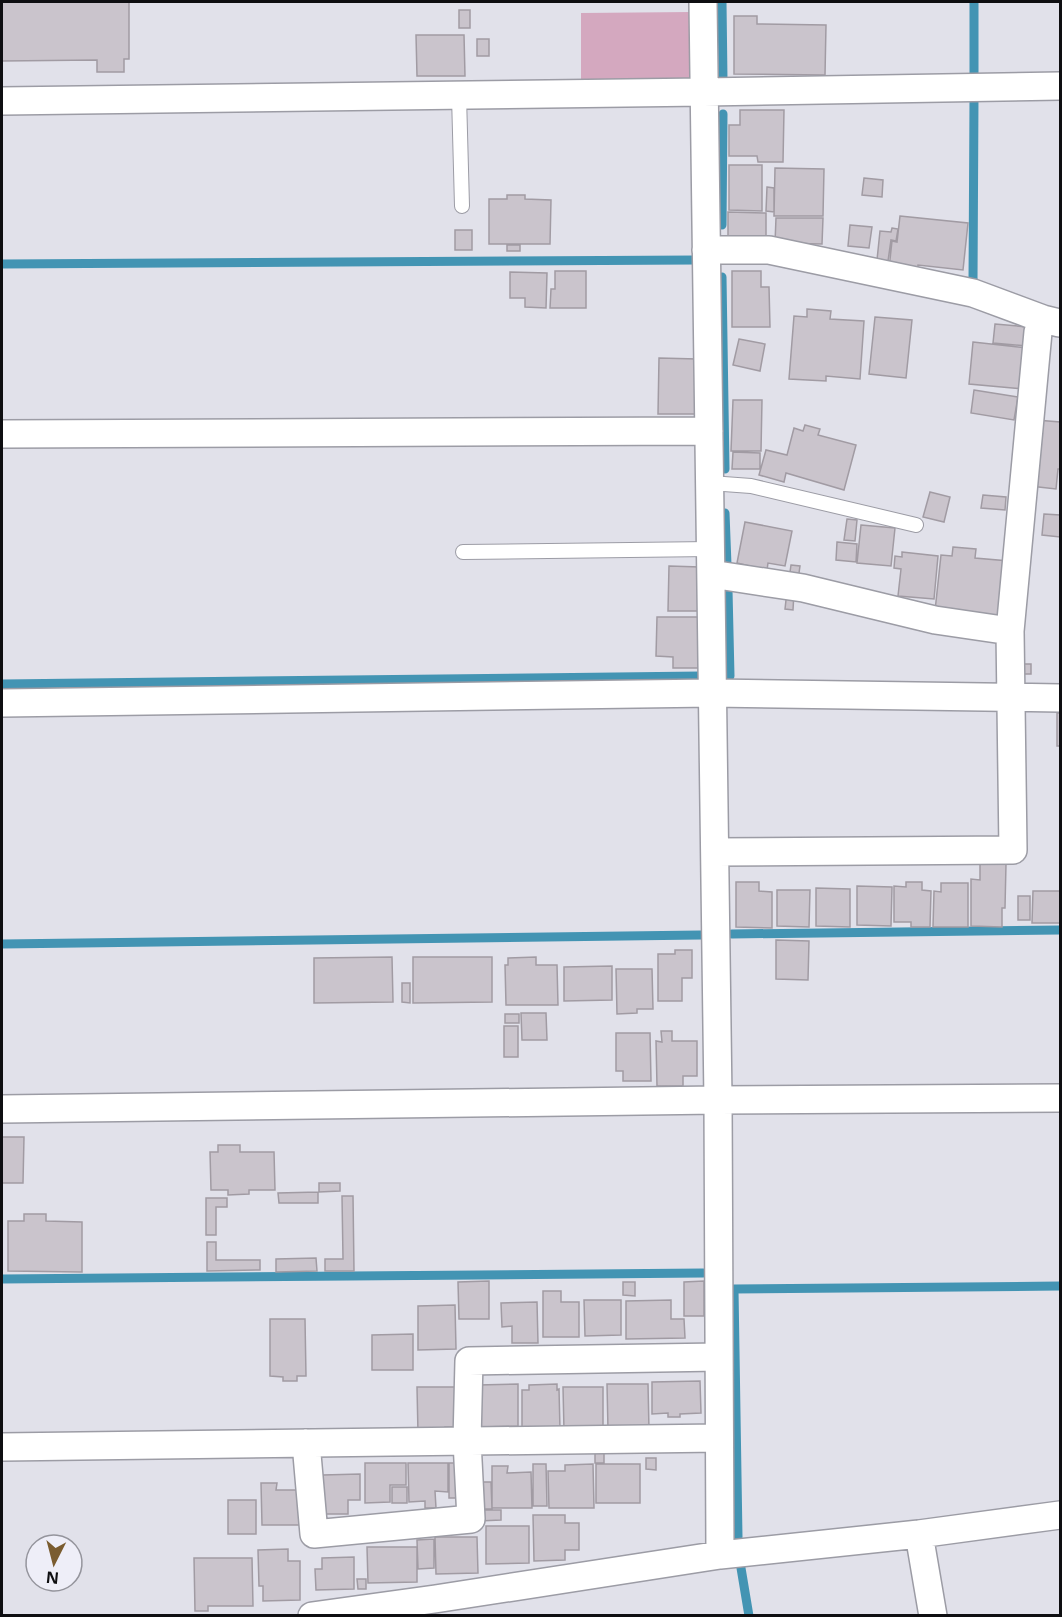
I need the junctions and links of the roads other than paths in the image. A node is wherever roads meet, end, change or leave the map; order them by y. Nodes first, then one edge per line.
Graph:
1 (703, 2) edge
2 (1060, 86) edge
3 (704, 92) junction
4 (459, 96) junction
5 (2, 101) edge
6 (462, 206) dead end
7 (706, 250) junction
8 (1052, 321) edge
9 (709, 431) junction
10 (2, 434) edge
11 (710, 483) junction
12 (916, 525) dead end
13 (463, 552) dead end
14 (711, 561) junction
15 (1010, 631) junction
16 (712, 693) junction
17 (1011, 697) junction
18 (1060, 698) edge
19 (2, 703) edge
20 (715, 852) junction
21 (1060, 1098) edge
22 (718, 1100) junction
23 (2, 1109) edge
24 (719, 1357) junction
25 (719, 1438) junction
26 (467, 1442) junction
27 (306, 1443) junction
28 (2, 1447) edge
29 (1060, 1515) edge
30 (920, 1534) junction
31 (720, 1556) junction
32 (436, 1607) edge
33 (312, 1616) edge
34 (933, 1616) edge

1 - 3 street
2 - 3 street
3 - 4 street
3 - 7 street
4 - 5 street
4 - 6 lane
7 - 8 street
7 - 9 street
8 - 15 street
9 - 10 street
9 - 11 street
11 - 12 lane
11 - 14 street
13 - 14 lane
14 - 15 street
14 - 16 street
15 - 17 street
16 - 17 street
16 - 19 street
16 - 20 street
17 - 18 street
17 - 20 street
20 - 22 street
21 - 22 street
22 - 23 street
22 - 24 street
24 - 25 street
24 - 26 street
25 - 26 street
25 - 31 street
26 - 27 street
26 - 27 street
27 - 28 street
29 - 30 street
30 - 31 street
30 - 34 street
31 - 32 street
32 - 33 street

